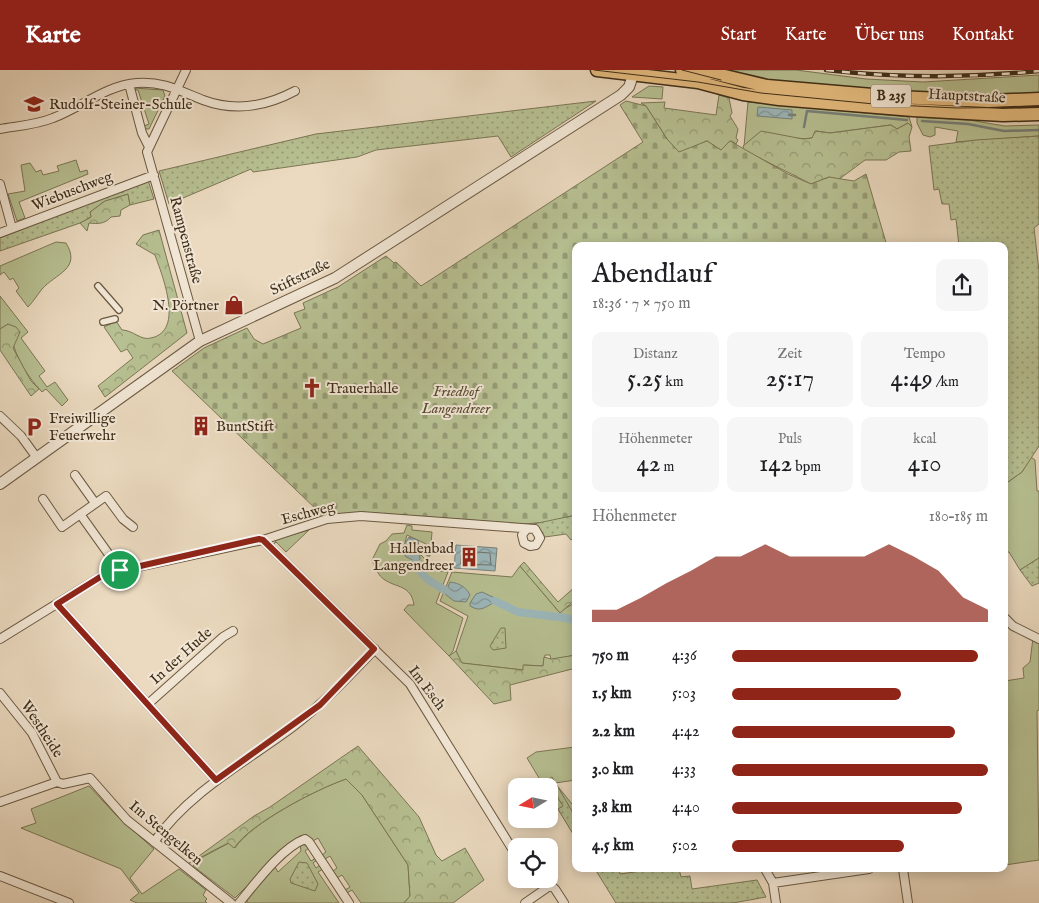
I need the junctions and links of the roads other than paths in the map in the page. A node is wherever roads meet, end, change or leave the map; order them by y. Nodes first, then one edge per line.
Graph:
1 (186, 70) edge
2 (596, 70) edge
3 (682, 70) edge
4 (628, 72) edge
5 (700, 75) edge
6 (128, 84) junction
7 (177, 88) junction
8 (294, 91) dead end
9 (1039, 99) edge
10 (1039, 114) edge
11 (0, 129) edge
12 (148, 146) junction
13 (154, 175) junction
14 (0, 184) edge
15 (12, 228) junction
16 (0, 233) edge
17 (98, 286) dead end
18 (119, 310) dead end
19 (115, 319) dead end
20 (103, 322) dead end
21 (200, 341) junction
22 (0, 416) edge
23 (37, 458) junction
24 (75, 475) dead end
25 (0, 484) edge
26 (42, 499) dead end
27 (96, 502) junction
28 (80, 514) junction
29 (132, 527) dead end
30 (526, 530) junction
31 (263, 540) junction
32 (120, 570) junction
33 (57, 604) junction
34 (1008, 621) edge
35 (233, 631) dead end
36 (1039, 639) edge
37 (0, 640) edge
38 (374, 649) junction
39 (0, 693) edge
40 (148, 704) junction
41 (216, 780) junction
42 (57, 782) junction
43 (0, 802) edge
44 (154, 842) junction
45 (508, 842) edge
46 (767, 872) edge
47 (848, 872) edge
48 (904, 872) edge
49 (0, 876) edge
50 (773, 883) junction
51 (547, 888) edge
52 (553, 888) edge
53 (69, 903) edge
54 (231, 903) edge
55 (239, 903) edge
56 (349, 903) edge
57 (525, 903) edge
58 (564, 903) edge
59 (776, 903) edge
60 (908, 903) edge

1 - 7 street
2 - 4 main road, Hauptstraße / B 235
3 - 5 main road, Hauptstraße / B 235
4 - 5 main road, Hauptstraße / B 235
4 - 21 street, Stiftstraße
5 - 9 main road, Hauptstraße / B 235
5 - 10 main road, Hauptstraße / B 235
6 - 7 street
6 - 11 street
6 - 12 street, Rampenstraße
7 - 8 street
7 - 12 street
12 - 13 street, Rampenstraße
13 - 15 street, Wiebuschweg
13 - 21 street, Rampenstraße
14 - 15 street
15 - 16 street, Wiebuschweg
17 - 18 street
19 - 20 street
21 - 23 street, Stiftstraße
22 - 23 street
23 - 25 street, Stiftstraße
24 - 27 street
26 - 28 street
27 - 28 street
27 - 29 street
28 - 32 street
30 - 30 street, Eschweg
30 - 31 street, Eschweg
31 - 32 street, Eschweg
31 - 38 street, Im Esch
32 - 33 street, Eschweg
33 - 37 street, Eschweg
33 - 40 street
34 - 36 street
35 - 40 street, In der Hude
38 - 41 street
38 - 45 street, Im Esch
39 - 42 street, Westheide
40 - 41 street
41 - 44 street
42 - 43 street
42 - 44 street, Im Stengelken
44 - 54 street, Im Stengelken
46 - 50 street
47 - 50 street
48 - 60 street
49 - 53 street
50 - 59 street
51 - 57 street
52 - 58 street
55 - 56 street

